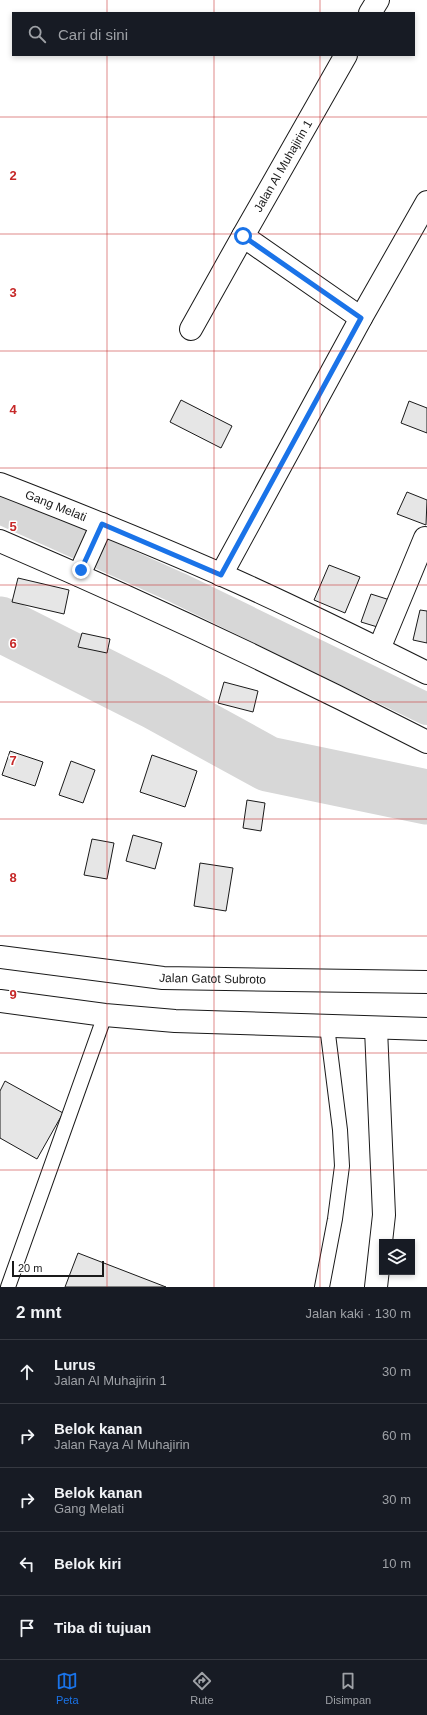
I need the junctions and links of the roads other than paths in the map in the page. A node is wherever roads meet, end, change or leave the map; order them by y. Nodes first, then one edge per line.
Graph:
1 (378, 0) edge
2 (371, 12) edge
3 (345, 56) edge
4 (427, 202) edge
5 (243, 236) junction
6 (361, 318) junction
7 (191, 329) dead end
8 (0, 484) edge
9 (99, 531) junction
10 (425, 538) dead end
11 (0, 541) edge
12 (80, 573) junction
13 (221, 575) junction
14 (379, 649) junction
15 (427, 673) edge
16 (427, 742) edge
17 (0, 957) edge
18 (427, 982) edge
19 (0, 1001) edge
20 (104, 1015) junction
21 (327, 1026) junction
22 (376, 1029) junction
23 (427, 1030) edge
24 (8, 1287) edge
25 (322, 1287) edge
26 (376, 1287) edge

1 - 2 main road
3 - 5 main road, Jalan Al Muhajirin 1
4 - 6 main road
5 - 6 main road
5 - 7 main road, Jalan Al Muhajirin 1
6 - 13 main road
8 - 9 main road, Gang Melati
9 - 12 main road
9 - 13 main road, Gang Melati
10 - 14 main road
11 - 12 main road
12 - 16 main road
13 - 14 main road, Gang Melati
14 - 15 main road, Gang Melati
17 - 18 main road, Jalan Gatot Subroto
19 - 20 main road
20 - 21 main road
20 - 24 lane
21 - 22 main road
21 - 25 lane
22 - 23 main road
22 - 26 main road

